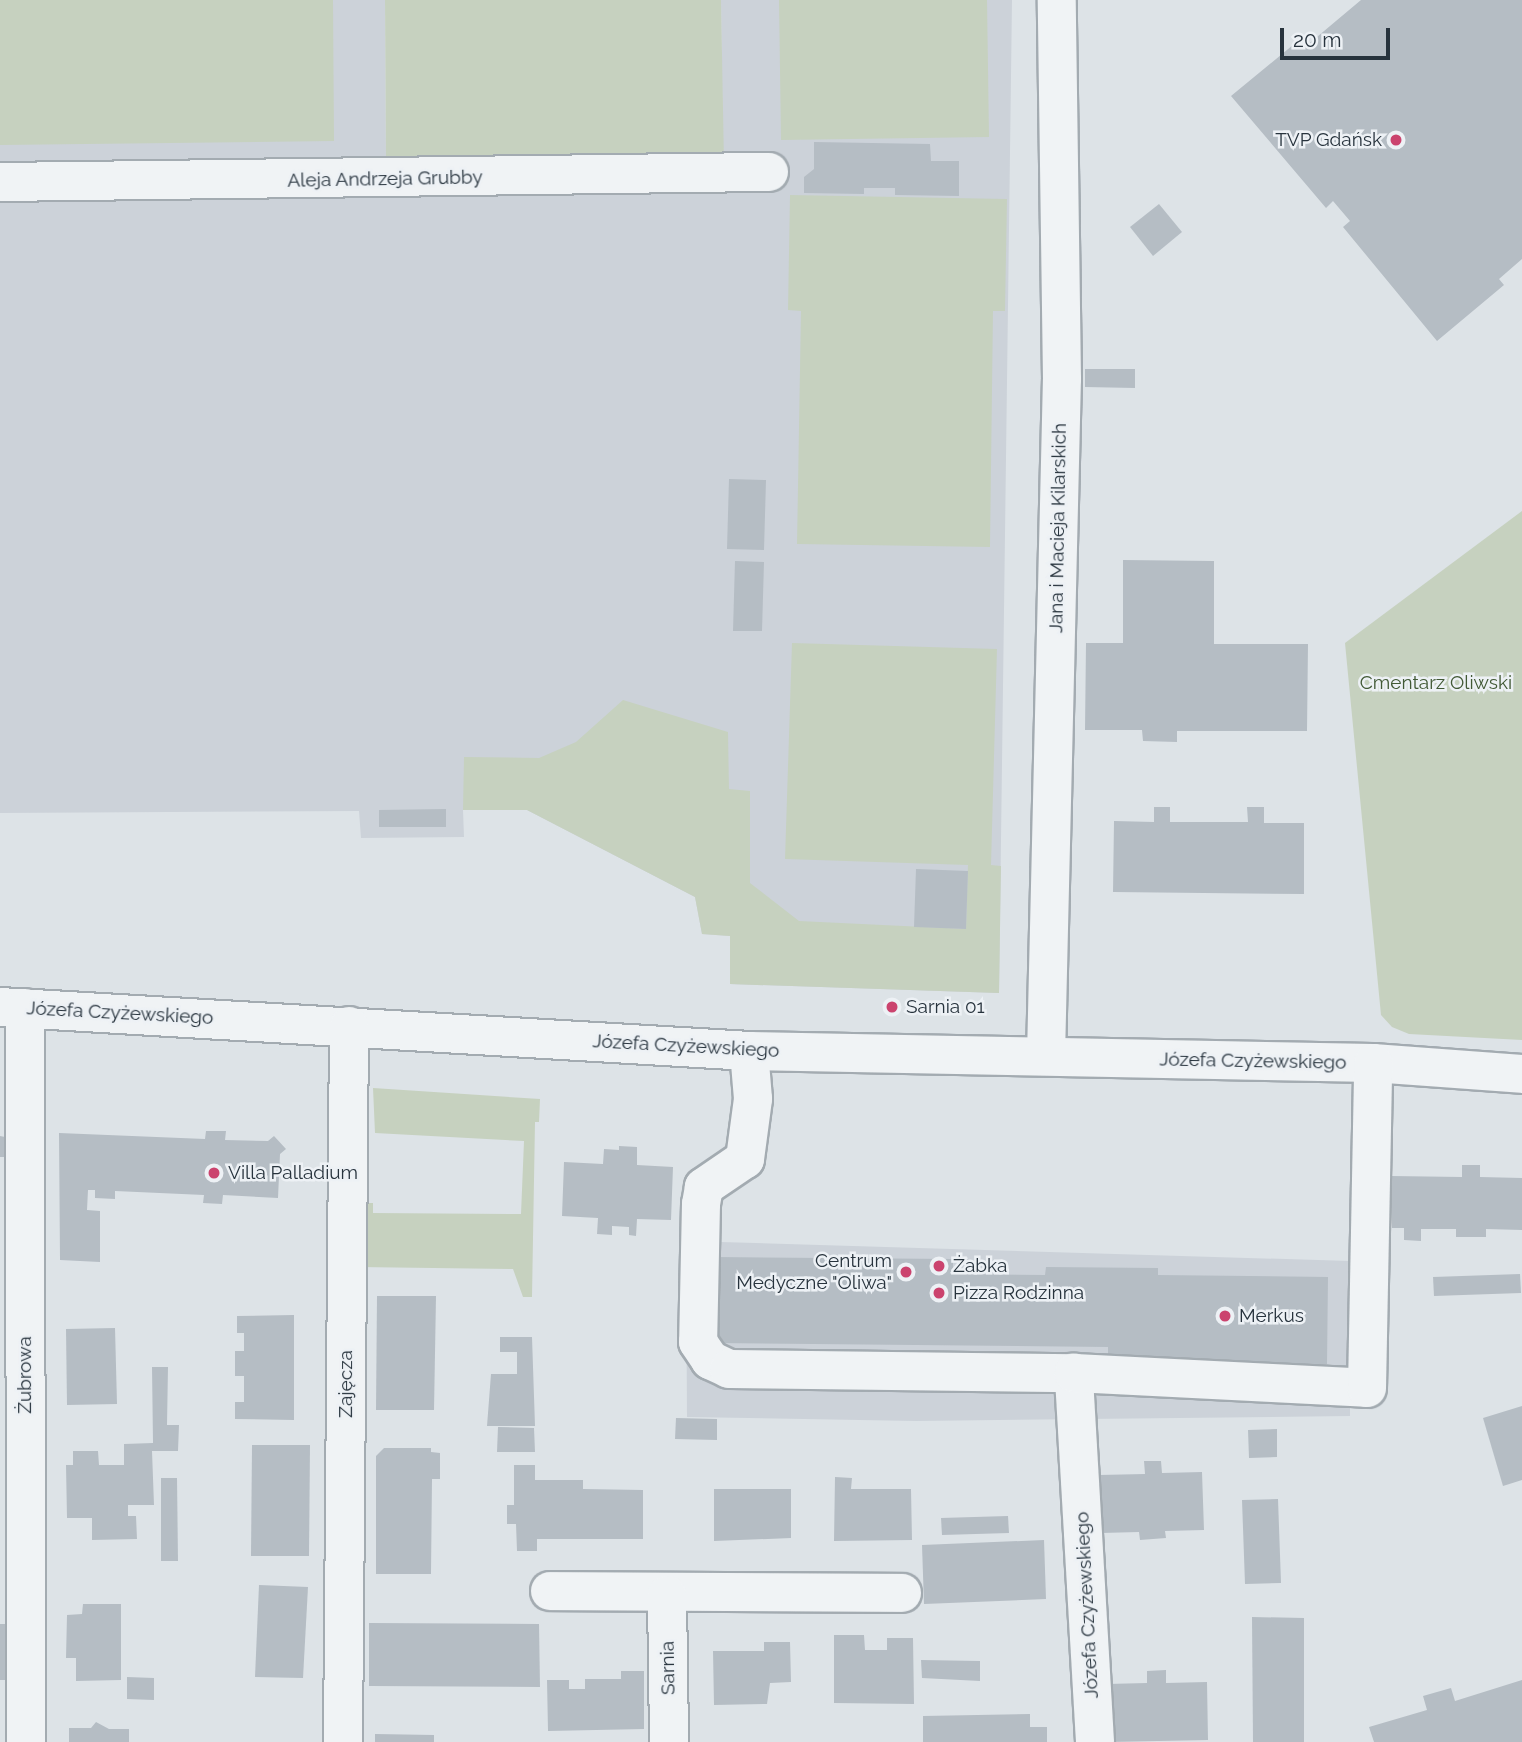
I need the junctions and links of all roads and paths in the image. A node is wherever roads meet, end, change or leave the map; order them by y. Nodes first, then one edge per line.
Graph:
1 (1057, 0) edge
2 (769, 172) dead end
3 (0, 182) edge
4 (13, 1007) edge
5 (349, 1026) junction
6 (749, 1051) junction
7 (1046, 1056) junction
8 (1373, 1063) junction
9 (1522, 1074) edge
10 (1074, 1373) junction
11 (550, 1591) dead end
12 (902, 1593) dead end
13 (667, 1595) junction
14 (26, 1742) edge
15 (343, 1742) edge
16 (669, 1742) edge
17 (1095, 1742) edge

1 - 7 street, Jana i Macieja Kilarskich
2 - 3 street, Aleja Andrzeja Grubby
4 - 5 street, Józefa Czyżewskiego
4 - 14 street, Żubrowa
5 - 6 street, Józefa Czyżewskiego
5 - 15 street, Zajęcza
6 - 7 street, Józefa Czyżewskiego
6 - 10 street
7 - 8 street, Józefa Czyżewskiego
8 - 9 street, Józefa Czyżewskiego
8 - 10 street, Józefa Czyżewskiego
10 - 17 street, Józefa Czyżewskiego
11 - 13 street
12 - 13 street
13 - 16 street, Sarnia

